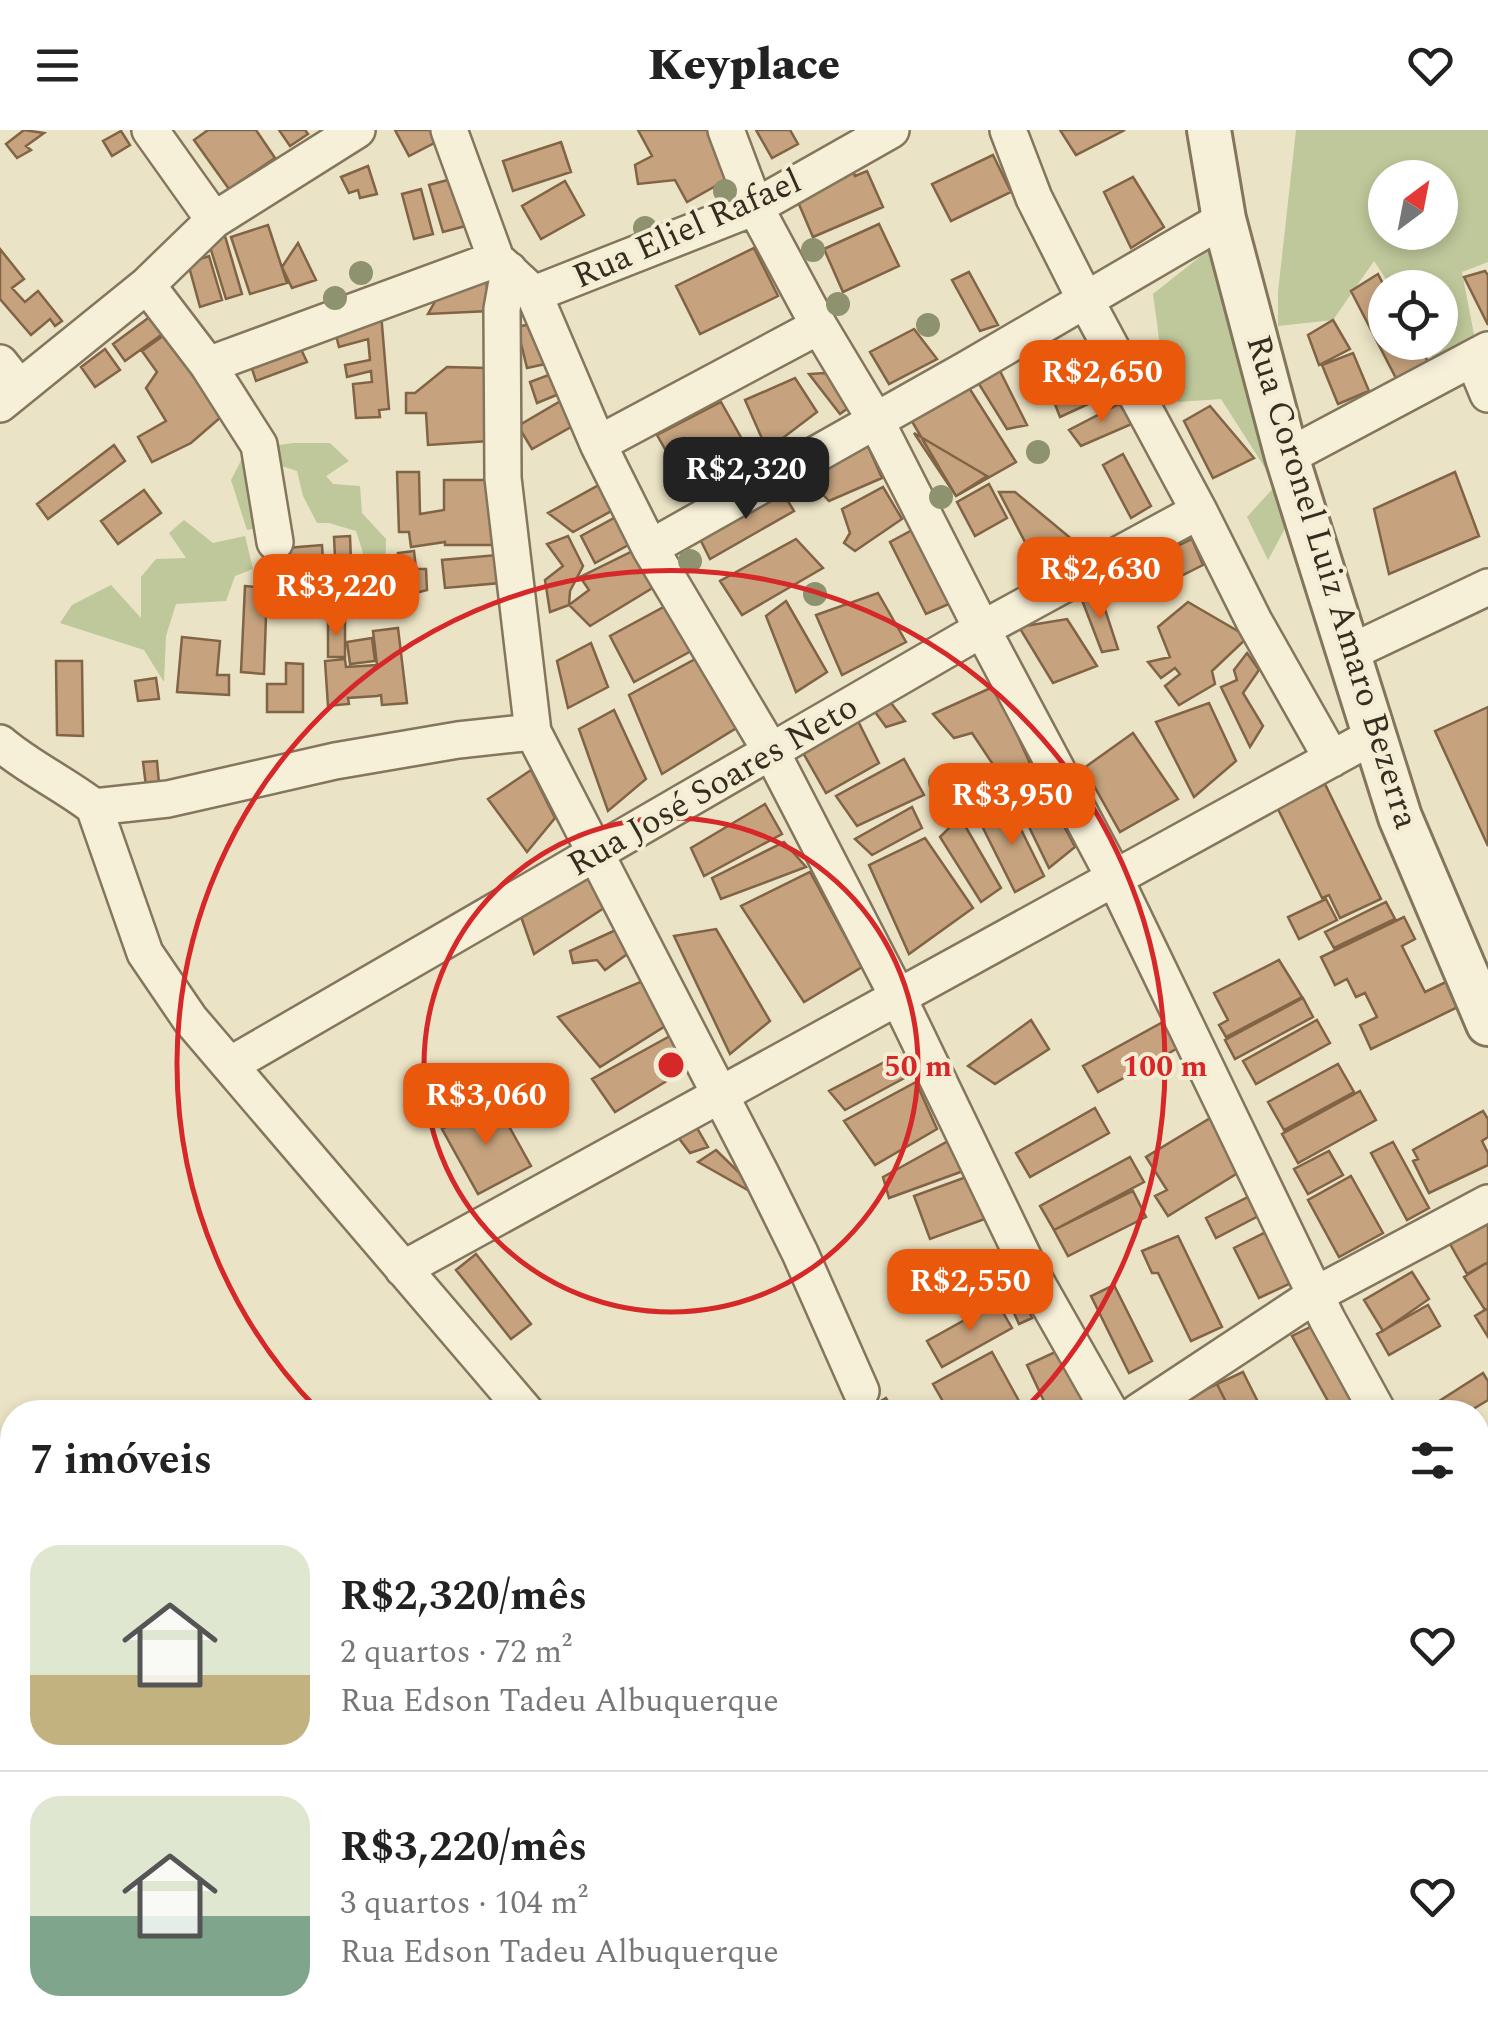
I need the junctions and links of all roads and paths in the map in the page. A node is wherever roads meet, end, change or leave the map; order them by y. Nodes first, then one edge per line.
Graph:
1 (150, 130) edge
2 (357, 130) edge
3 (449, 130) edge
4 (726, 130) edge
5 (891, 130) edge
6 (1008, 130) edge
7 (1209, 130) edge
8 (756, 207) junction
9 (1224, 219) junction
10 (214, 220) junction
11 (513, 275) junction
12 (146, 285) junction
13 (1086, 301) junction
14 (819, 326) junction
15 (1481, 354) edge
16 (208, 364) junction
17 (6, 385) edge
18 (1488, 394) edge
19 (876, 421) junction
20 (598, 444) junction
21 (1287, 457) junction
22 (1199, 511) junction
23 (274, 542) dead end
24 (650, 548) junction
25 (1488, 586) edge
26 (982, 629) junction
27 (1349, 653) junction
28 (532, 732) junction
29 (1376, 735) junction
30 (0, 743) edge
31 (772, 753) junction
32 (1332, 759) junction
33 (94, 807) junction
34 (596, 855) junction
35 (1115, 878) junction
36 (900, 1000) junction
37 (1486, 1017) edge
38 (230, 1065) junction
39 (719, 1097) junction
40 (1488, 1203) edge
41 (403, 1269) junction
42 (1316, 1295) junction
43 (861, 1391) dead end
44 (516, 1400) edge
45 (1103, 1400) edge
46 (1156, 1400) edge
47 (1372, 1400) edge

1 - 10 street
2 - 10 street
3 - 11 street
4 - 8 street
5 - 8 street, Rua Eliel Rafael
6 - 13 street
7 - 9 street, Rua Coronel Luiz Amaro Bezerra
8 - 11 street, Rua Eliel Rafael
8 - 14 street
9 - 13 street
9 - 21 street, Rua Coronel Luiz Amaro Bezerra
10 - 12 street
11 - 16 street, Rua Eliel Rafael
11 - 20 street
11 - 28 street
12 - 16 street
12 - 17 street
13 - 19 street
13 - 22 street
14 - 19 street
14 - 20 street
15 - 18 street
15 - 21 street
16 - 23 street
19 - 24 street
19 - 26 street
20 - 24 street
21 - 27 street, Rua Coronel Luiz Amaro Bezerra
22 - 26 street, Rua José Soares Neto
22 - 32 street
24 - 31 street
25 - 27 street
26 - 31 street, Rua José Soares Neto
26 - 35 street
27 - 29 street, Rua Coronel Luiz Amaro Bezerra
28 - 33 street
28 - 34 street
29 - 32 street
29 - 37 street, Rua Coronel Luiz Amaro Bezerra
30 - 33 street
31 - 34 street, Rua José Soares Neto
31 - 36 street
32 - 35 street
33 - 38 street
34 - 38 street, Rua José Soares Neto
34 - 39 street
35 - 36 street
35 - 42 street
36 - 39 street
36 - 45 street
38 - 41 street
39 - 41 street
39 - 43 street
40 - 42 street
41 - 44 street
42 - 46 street
42 - 47 street

